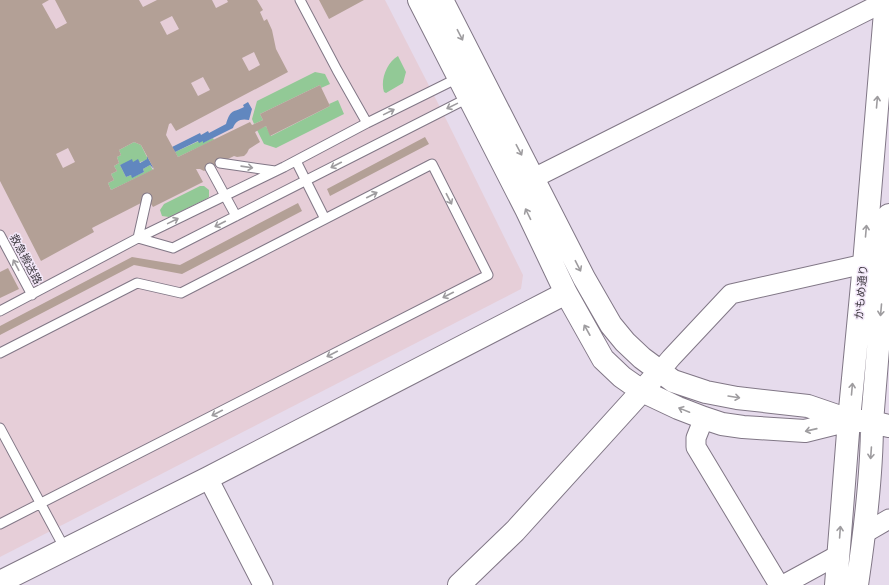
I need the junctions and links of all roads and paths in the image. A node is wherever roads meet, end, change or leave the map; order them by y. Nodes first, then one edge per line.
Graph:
1 (300, 0) edge
2 (419, 0) edge
3 (442, 0) edge
4 (886, 0) edge
5 (467, 73) junction
6 (478, 94) junction
7 (367, 123) junction
8 (296, 161) junction
9 (220, 163) dead end
10 (210, 168) dead end
11 (275, 171) junction
12 (534, 178) junction
13 (306, 180) junction
14 (225, 196) junction
15 (147, 198) dead end
16 (889, 215) edge
17 (236, 216) junction
18 (325, 219) junction
19 (0, 235) edge
20 (138, 238) junction
21 (887, 259) edge
22 (864, 264) junction
23 (566, 293) junction
24 (32, 295) junction
25 (0, 311) edge
26 (0, 354) edge
27 (660, 371) junction
28 (642, 391) junction
29 (704, 418) junction
30 (849, 420) junction
31 (881, 424) edge
32 (0, 428) edge
33 (208, 478) junction
34 (40, 503) junction
35 (889, 519) edge
36 (0, 524) edge
37 (865, 533) junction
38 (65, 549) junction
39 (838, 555) junction
40 (0, 582) edge
41 (263, 585) edge
42 (459, 585) edge
43 (779, 585) edge
44 (783, 585) edge
45 (836, 585) edge
46 (858, 585) edge

1 - 7 lane
2 - 5 street
3 -> 5 street
4 - 12 street
22 -> 4 street, かもめ通り
5 - 6 street
7 -> 5 lane
6 -> 12 street
6 -> 13 lane
23 -> 6 street
7 - 8 lane
8 - 11 lane
8 - 13 lane
9 -> 11 lane
10 - 14 lane
11 - 14 lane
12 -> 27 street
13 - 17 lane
13 - 18 lane
14 - 17 lane
20 -> 14 lane
15 - 20 lane
16 - 21 street, かもめ通り
17 -> 20 lane
18 - 26 lane
18 -> 34 lane
24 -> 19 lane, 救急搬送路
20 - 24 lane
21 -> 31 street, かもめ通り
22 - 27 street
30 -> 22 street, かもめ通り
28 -> 23 street
23 - 33 street
24 - 25 lane
27 - 28 street
27 -> 30 street
29 -> 28 street
28 - 42 street
30 -> 29 street
29 - 43 street
30 - 31 street
39 -> 30 street, かもめ通り
31 -> 37 street, かもめ通り
32 - 34 lane
33 - 38 street
33 - 41 street
34 - 36 lane
34 - 38 lane
35 - 37 street
37 - 46 street, かもめ通り
38 - 40 street
39 - 44 street
39 - 45 street, かもめ通り

